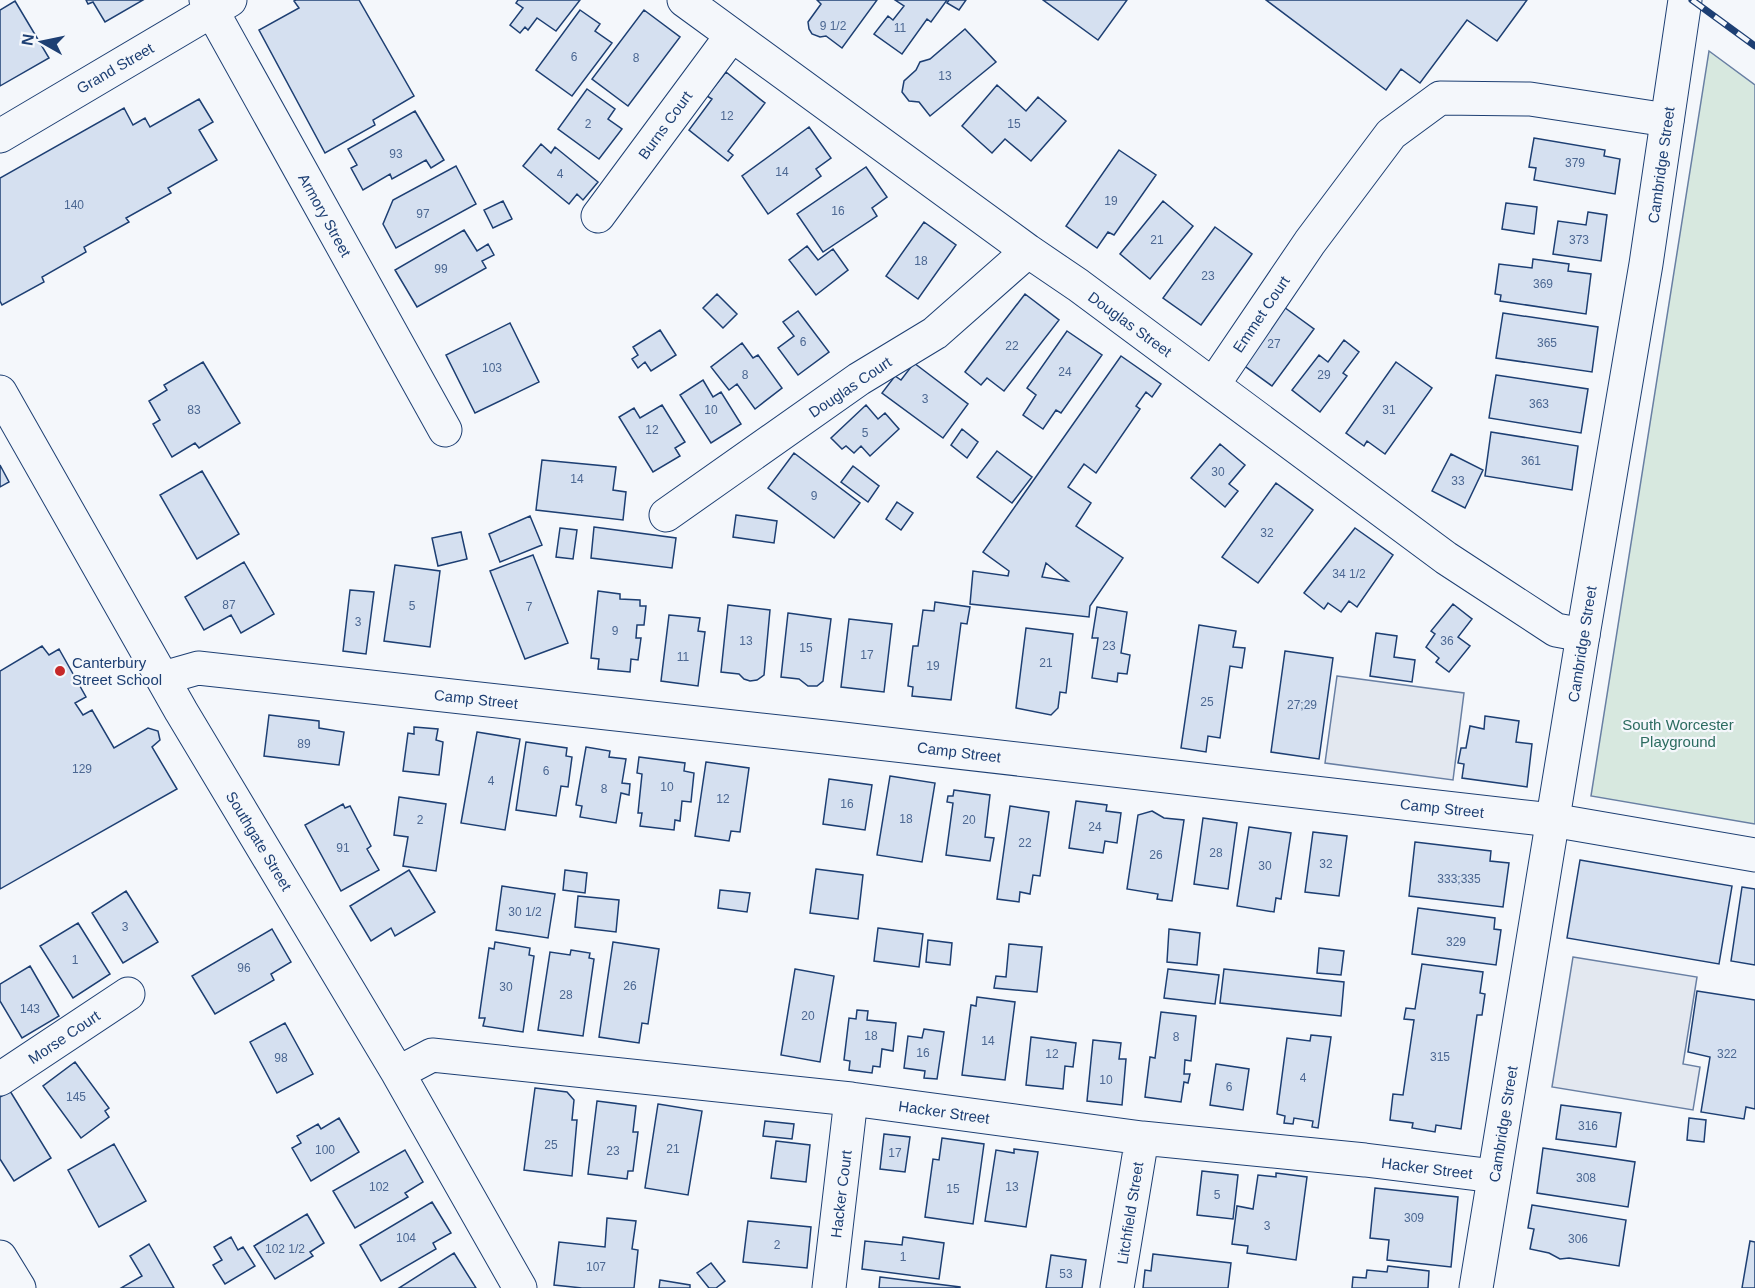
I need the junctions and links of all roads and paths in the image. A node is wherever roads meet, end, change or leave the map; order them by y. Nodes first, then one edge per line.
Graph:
1 (684, 0) edge
2 (1685, 0) edge
3 (216, 4) edge
4 (732, 35) junction
5 (1667, 120) junction
6 (0, 136) edge
7 (598, 216) dead end
8 (1028, 251) junction
9 (1213, 386) junction
10 (0, 392) edge
11 (445, 430) dead end
12 (666, 516) dead end
13 (1583, 635) junction
14 (163, 678) junction
15 (1552, 820) junction
16 (1755, 855) edge
17 (128, 994) dead end
18 (398, 1073) junction
19 (0, 1079) edge
20 (851, 1100) junction
21 (1142, 1138) junction
22 (1494, 1176) junction
23 (0, 1257) edge
24 (19, 1288) edge
25 (520, 1288) edge
26 (829, 1288) edge
27 (1117, 1288) edge
28 (1476, 1288) edge

1 - 4 street, Douglas Street
2 - 5 street, Cambridge Street
3 - 6 street, Grand Street
3 - 11 street, Armory Street
4 - 7 street, Burns Court
4 - 8 street, Douglas Street
5 - 9 street, Emmet Court
5 - 13 street, Cambridge Street
8 - 9 street, Douglas Street
8 - 12 street, Douglas Court
9 - 13 street, Douglas Street
10 - 14 street, Southgate Street
13 - 15 street, Cambridge Street
14 - 15 street, Camp Street
14 - 18 street, Southgate Street
15 - 16 street, Camp Street
15 - 22 street, Cambridge Street
17 - 19 street, Morse Court
18 - 20 street, Hacker Street
18 - 25 street, Southgate Street
20 - 21 street, Hacker Street
20 - 26 street, Hacker Court
21 - 22 street, Hacker Street
21 - 27 street, Litchfield Street
22 - 28 street, Cambridge Street
23 - 24 street

